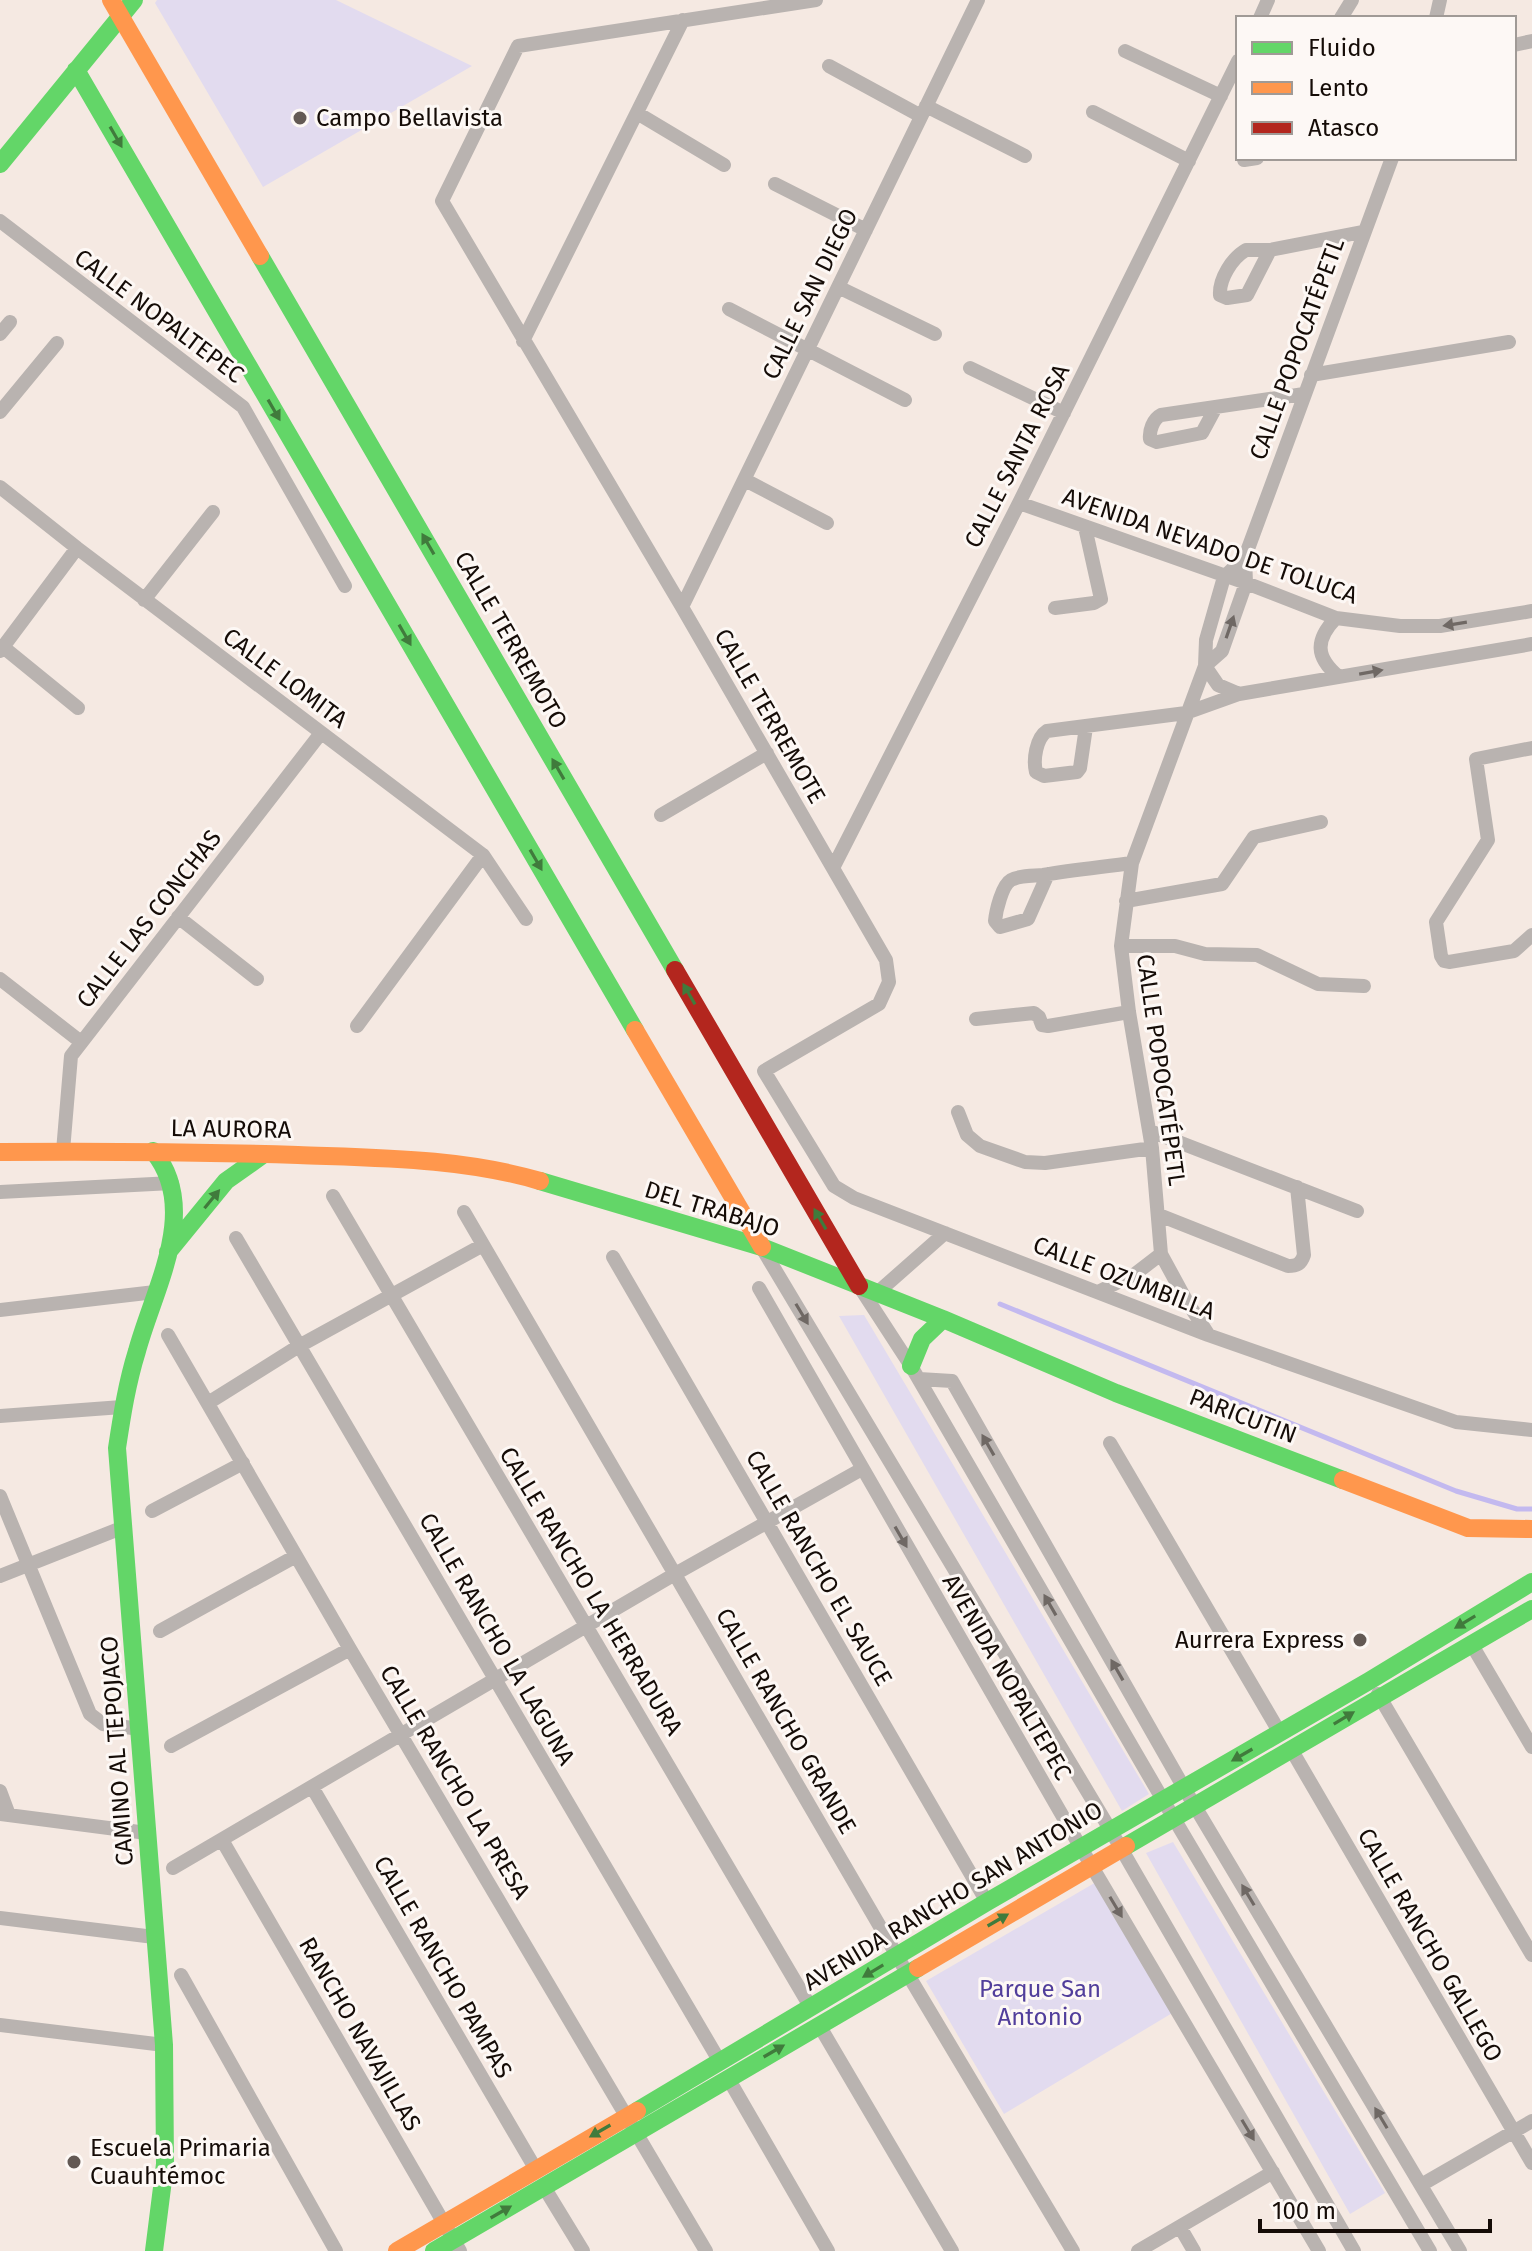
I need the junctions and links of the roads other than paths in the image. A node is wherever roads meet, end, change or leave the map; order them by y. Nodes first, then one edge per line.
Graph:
1 (111, 0) edge
2 (134, 0) edge
3 (816, 0) edge
4 (978, 0) edge
5 (121, 18) junction
6 (683, 20) junction
7 (1125, 51) dead end
8 (1236, 65) edge
9 (829, 66) dead end
10 (76, 70) junction
11 (1221, 96) junction
12 (923, 111) junction
13 (1093, 112) dead end
14 (637, 113) junction
15 (1025, 156) dead end
16 (1391, 160) edge
17 (1189, 161) junction
18 (0, 164) edge
19 (724, 165) dead end
20 (775, 184) dead end
21 (0, 221) edge
22 (866, 230) junction
23 (1362, 232) junction
24 (1270, 250) junction
25 (838, 287) junction
26 (729, 309) dead end
27 (935, 334) dead end
28 (523, 341) junction
29 (1509, 342) dead end
30 (57, 343) dead end
31 (808, 350) junction
32 (970, 368) dead end
33 (1311, 375) junction
34 (1304, 394) junction
35 (905, 400) dead end
36 (1216, 407) dead end
37 (0, 412) edge
38 (1064, 413) junction
39 (745, 480) junction
40 (0, 487) edge
41 (1019, 503) junction
42 (213, 512) dead end
43 (827, 523) dead end
44 (1085, 527) junction
45 (77, 548) junction
46 (1245, 557) junction
47 (1224, 577) junction
48 (1246, 583) junction
49 (345, 586) dead end
50 (144, 600) junction
51 (682, 607) junction
52 (1055, 608) dead end
53 (1532, 611) edge
54 (1336, 618) junction
55 (1532, 644) edge
56 (2, 649) edge
57 (1205, 666) junction
58 (1339, 677) junction
59 (1239, 694) junction
60 (78, 708) dead end
61 (1186, 713) junction
62 (1086, 727) dead end
63 (321, 733) junction
64 (1532, 748) edge
65 (767, 753) junction
66 (661, 815) dead end
67 (1321, 822) dead end
68 (483, 855) junction
69 (1132, 863) junction
70 (833, 868) junction
71 (1048, 874) junction
72 (1126, 901) junction
73 (178, 917) junction
74 (526, 919) dead end
75 (1532, 935) edge
76 (1121, 946) junction
77 (0, 979) edge
78 (257, 979) dead end
79 (1364, 986) dead end
80 (1129, 1012) junction
81 (976, 1019) dead end
82 (357, 1026) dead end
83 (81, 1042) junction
84 (764, 1071) joint
85 (958, 1112) dead end
86 (1150, 1131) junction
87 (1152, 1148) junction
88 (63, 1151) junction
89 (153, 1151) junction
90 (0, 1152) edge
91 (264, 1154) junction
92 (460, 1165) joint
93 (172, 1183) junction
94 (1297, 1187) junction
95 (0, 1192) edge
96 (333, 1196) dead end
97 (1357, 1211) dead end
98 (464, 1212) dead end
99 (1159, 1215) junction
100 (945, 1233) junction
101 (236, 1238) dead end
102 (483, 1245) junction
103 (762, 1247) junction
104 (168, 1253) junction
105 (1161, 1254) junction
106 (613, 1257) dead end
107 (759, 1288) dead end
108 (868, 1289) junction
109 (1100, 1291) junction
110 (155, 1292) junction
111 (391, 1295) junction
112 (0, 1310) edge
113 (943, 1319) junction
114 (168, 1335) dead end
115 (1208, 1335) junction
116 (299, 1346) junction
117 (915, 1372) junction
118 (208, 1403) junction
119 (122, 1407) junction
120 (0, 1416) edge
121 (1532, 1430) edge
122 (1110, 1443) dead end
123 (243, 1463) junction
124 (862, 1469) junction
125 (0, 1496) edge
126 (152, 1511) dead end
127 (767, 1522) junction
128 (124, 1527) junction
129 (1532, 1529) edge
130 (296, 1556) junction
131 (28, 1565) junction
132 (675, 1574) junction
133 (0, 1576) edge
134 (1532, 1582) edge
135 (1532, 1609) edge
136 (586, 1627) junction
137 (160, 1631) dead end
138 (1472, 1645) junction
139 (350, 1649) junction
140 (495, 1680) junction
141 (1375, 1689) junction
142 (140, 1729) junction
143 (402, 1733) junction
144 (1280, 1733) junction
145 (171, 1746) dead end
146 (1532, 1747) edge
147 (1291, 1749) junction
148 (312, 1787) junction
149 (1184, 1788) junction
150 (0, 1791) edge
151 (1163, 1800) junction
152 (1195, 1805) junction
153 (4, 1814) edge
154 (1173, 1818) junction
155 (1111, 1831) junction
156 (147, 1833) junction
157 (222, 1840) junction
158 (1081, 1848) junction
159 (1120, 1848) junction
160 (1091, 1865) junction
161 (173, 1868) dead end
162 (987, 1902) junction
163 (0, 1918) edge
164 (154, 1937) junction
165 (1532, 1955) edge
166 (902, 1965) junction
167 (181, 1975) dead end
168 (815, 2016) junction
169 (0, 2025) edge
170 (164, 2045) junction
171 (724, 2070) junction
172 (1532, 2121) edge
173 (633, 2123) junction
174 (1513, 2131) junction
175 (1532, 2163) edge
176 (535, 2168) junction
177 (1273, 2172) junction
178 (1421, 2185) junction
179 (544, 2187) junction
180 (1180, 2227) junction
181 (452, 2238) edge
182 (154, 2251) edge
183 (336, 2251) edge
184 (397, 2251) edge
185 (434, 2251) edge
186 (583, 2251) edge
187 (706, 2251) edge
188 (828, 2251) edge
189 (952, 2251) edge
190 (1073, 2251) edge
191 (1138, 2251) edge
192 (1194, 2251) edge
193 (1319, 2251) edge
194 (1354, 2251) edge
195 (1430, 2251) edge
196 (1460, 2251) edge

1 - 5 street, CALLE TERREMOTO
2 - 5 street
3 - 6 street, CALLE TERREMOTE
4 - 12 street, CALLE SAN DIEGO
5 - 10 street
108 -> 5 street, CALLE TERREMOTO
6 - 14 street
6 - 28 street, CALLE TERREMOTE
7 - 11 street
8 - 11 street, CALLE SANTA ROSA
9 - 12 street
10 - 18 street
10 -> 103 street
11 - 17 street, CALLE SANTA ROSA
12 - 15 street
12 - 22 street, CALLE SAN DIEGO
13 - 17 street
14 - 19 street
14 - 28 street
16 - 23 street, CALLE POPOCATÉPETL
17 - 38 street, CALLE SANTA ROSA
20 - 22 street
21 - 49 street, CALLE NOPALTEPEC
22 - 25 street, CALLE SAN DIEGO
23 - 24 street
23 - 33 street, CALLE POPOCATÉPETL
24 - 24 street
25 - 27 street
25 - 31 street, CALLE SAN DIEGO
26 - 31 street
28 - 51 street, CALLE TERREMOTE
29 - 33 street
30 - 37 street
31 - 35 street
31 - 39 street, CALLE SAN DIEGO
32 - 38 street
33 - 34 street, CALLE POPOCATÉPETL
34 - 36 street
34 - 46 street, CALLE POPOCATÉPETL
38 - 41 street, CALLE SANTA ROSA
39 - 43 street
39 - 51 street, CALLE SAN DIEGO
40 - 45 street, CALLE LOMITA
41 - 44 street, AVENIDA NEVADO DE TOLUCA
41 - 70 street, CALLE SANTA ROSA
42 - 50 street
44 - 47 street, AVENIDA NEVADO DE TOLUCA
44 - 52 street
45 - 50 street, CALLE LOMITA
45 - 56 street
46 - 47 street, CALLE POPOCATÉPETL
46 - 48 street, CALLE POPOCATÉPETL
47 - 48 street, AVENIDA NEVADO DE TOLUCA
47 - 57 street, CALLE POPOCATÉPETL
48 - 54 street, AVENIDA NEVADO DE TOLUCA
57 -> 48 street, CALLE POPOCATÉPETL
50 - 63 street, CALLE LOMITA
51 - 65 street, CALLE TERREMOTE
53 -> 54 street, AVENIDA NEVADO DE TOLUCA
54 - 58 street
58 -> 55 street
56 - 60 street
57 - 59 street
57 - 61 street, CALLE POPOCATÉPETL
58 - 59 street
59 - 61 street
61 - 62 street
61 - 69 street, CALLE POPOCATÉPETL
63 - 68 street, CALLE LOMITA
63 - 73 street, CALLE LAS CONCHAS
64 - 75 street
65 - 66 street
65 - 70 street, CALLE TERREMOTE
67 - 72 street
68 - 74 street, CALLE LOMITA
68 - 82 street
69 - 71 street
69 - 72 street, CALLE POPOCATÉPETL
70 - 84 street, CALLE TERREMOTE
71 - 71 street
72 - 76 street, CALLE POPOCATÉPETL
73 - 78 street
73 - 83 street, CALLE LAS CONCHAS
76 - 79 street
76 - 80 street, CALLE POPOCATÉPETL
77 - 83 street
80 - 81 street
80 - 86 street, CALLE POPOCATÉPETL
83 - 88 street, CALLE LAS CONCHAS
84 - 100 street, CALLE OZUMBILLA
85 - 87 street
86 - 87 street, CALLE POPOCATÉPETL
86 - 94 street
87 - 99 street, CALLE POPOCATÉPETL
88 - 89 street, LA AURORA
88 - 90 street, LA AURORA
89 - 91 street, LA AURORA
89 - 93 street
91 - 92 street, LA AURORA
104 -> 91 street, CAMINO AL TEPOJACO
92 - 103 street, DEL TRABAJO
93 - 95 street
93 - 104 street, CAMINO AL TEPOJACO
94 - 97 street
94 - 99 street
96 - 111 street, CALLE RANCHO LA HERRADURA
98 - 102 street, CALLE RANCHO GRANDE
99 - 105 street, CALLE POPOCATÉPETL
100 - 108 street
100 - 109 street, CALLE OZUMBILLA
101 - 116 street, CALLE RANCHO LA LAGUNA
102 - 111 street
102 - 132 street, CALLE RANCHO GRANDE
103 - 108 street, DEL TRABAJO
103 -> 155 street
104 - 110 street, CAMINO AL TEPOJACO
105 - 109 street
105 - 115 street, CALLE POPOCATÉPETL
106 - 127 street, CALLE RANCHO EL SAUCE
107 - 124 street, AVENIDA NOPALTEPEC
108 - 113 street, DEL TRABAJO
108 - 117 street
109 - 115 street, CALLE OZUMBILLA
110 - 112 street
110 - 119 street, CAMINO AL TEPOJACO
111 - 116 street
111 - 136 street, CALLE RANCHO LA HERRADURA
113 - 117 street
113 - 129 street, PARICUTIN
114 - 118 street, CALLE RANCHO LA PRESA
115 - 121 street, CALLE OZUMBILLA
116 - 118 street
116 - 140 street, CALLE RANCHO LA LAGUNA
149 -> 117 street
151 -> 117 street
118 - 123 street, CALLE RANCHO LA PRESA
119 - 120 street
119 - 128 street, CAMINO AL TEPOJACO
122 - 144 street
123 - 126 street
123 - 130 street, CALLE RANCHO LA PRESA
124 - 127 street
124 -> 158 street, AVENIDA NOPALTEPEC
125 - 131 street
127 - 132 street
127 - 162 street, CALLE RANCHO EL SAUCE
128 - 131 street
128 - 142 street, CAMINO AL TEPOJACO
130 - 137 street
130 - 139 street, CALLE RANCHO LA PRESA
131 - 133 street
131 - 142 street
132 - 136 street
132 - 166 street, CALLE RANCHO GRANDE
134 -> 141 street, AVENIDA RANCHO SAN ANTONIO
135 - 138 street, AVENIDA RANCHO SAN ANTONIO
136 - 140 street
136 - 168 street, CALLE RANCHO LA HERRADURA
138 - 141 street, AVENIDA RANCHO SAN ANTONIO
138 - 146 street
139 - 143 street, CALLE RANCHO LA PRESA
139 - 145 street
140 - 143 street
140 - 171 street, CALLE RANCHO LA LAGUNA
141 - 144 street, AVENIDA RANCHO SAN ANTONIO
147 -> 141 street, AVENIDA RANCHO SAN ANTONIO
141 - 165 street
142 - 156 street, CAMINO AL TEPOJACO
143 - 148 street
143 - 173 street, CALLE RANCHO LA PRESA
144 -> 149 street, AVENIDA RANCHO SAN ANTONIO
147 - 152 street, AVENIDA RANCHO SAN ANTONIO
147 - 174 street, CALLE RANCHO GALLEGO
148 - 157 street
148 - 176 street, CALLE RANCHO PAMPAS
149 - 151 street, AVENIDA RANCHO SAN ANTONIO
149 - 152 street
150 - 153 street
151 - 154 street
151 - 155 street, AVENIDA RANCHO SAN ANTONIO
152 - 154 street, AVENIDA RANCHO SAN ANTONIO
178 -> 152 street
153 - 156 street
154 - 159 street, AVENIDA RANCHO SAN ANTONIO
154 - 195 street
155 - 158 street, AVENIDA RANCHO SAN ANTONIO
155 - 159 street
156 - 164 street, CAMINO AL TEPOJACO
157 - 161 street
157 - 181 street, RANCHO NAVAJILLAS
158 - 160 street, AVENIDA NOPALTEPEC
158 - 162 street, AVENIDA RANCHO SAN ANTONIO
159 - 160 street, AVENIDA RANCHO SAN ANTONIO
159 - 194 street
166 -> 160 street, AVENIDA RANCHO SAN ANTONIO
160 -> 177 street, AVENIDA NOPALTEPEC
162 - 166 street, AVENIDA RANCHO SAN ANTONIO
163 - 164 street
164 - 170 street, CAMINO AL TEPOJACO
166 - 168 street, AVENIDA RANCHO SAN ANTONIO
166 - 190 street, CALLE RANCHO GRANDE
167 - 183 street
168 - 171 street, AVENIDA RANCHO SAN ANTONIO
168 - 189 street, CALLE RANCHO LA HERRADURA
169 - 170 street
170 - 182 street, CAMINO AL TEPOJACO
171 - 173 street, AVENIDA RANCHO SAN ANTONIO
171 - 188 street, CALLE RANCHO LA LAGUNA
172 - 174 street
173 -> 176 street, AVENIDA RANCHO SAN ANTONIO
173 - 179 street, AVENIDA RANCHO SAN ANTONIO
173 - 187 street, CALLE RANCHO LA PRESA
174 - 175 street, CALLE RANCHO GALLEGO
174 - 178 street
176 - 181 street, AVENIDA RANCHO SAN ANTONIO
177 - 180 street
177 - 193 street, AVENIDA NOPALTEPEC
178 - 196 street
181 -> 179 street, AVENIDA RANCHO SAN ANTONIO
179 - 186 street
180 - 191 street
180 - 192 street
181 - 184 street, AVENIDA RANCHO SAN ANTONIO
181 - 185 street, AVENIDA RANCHO SAN ANTONIO

